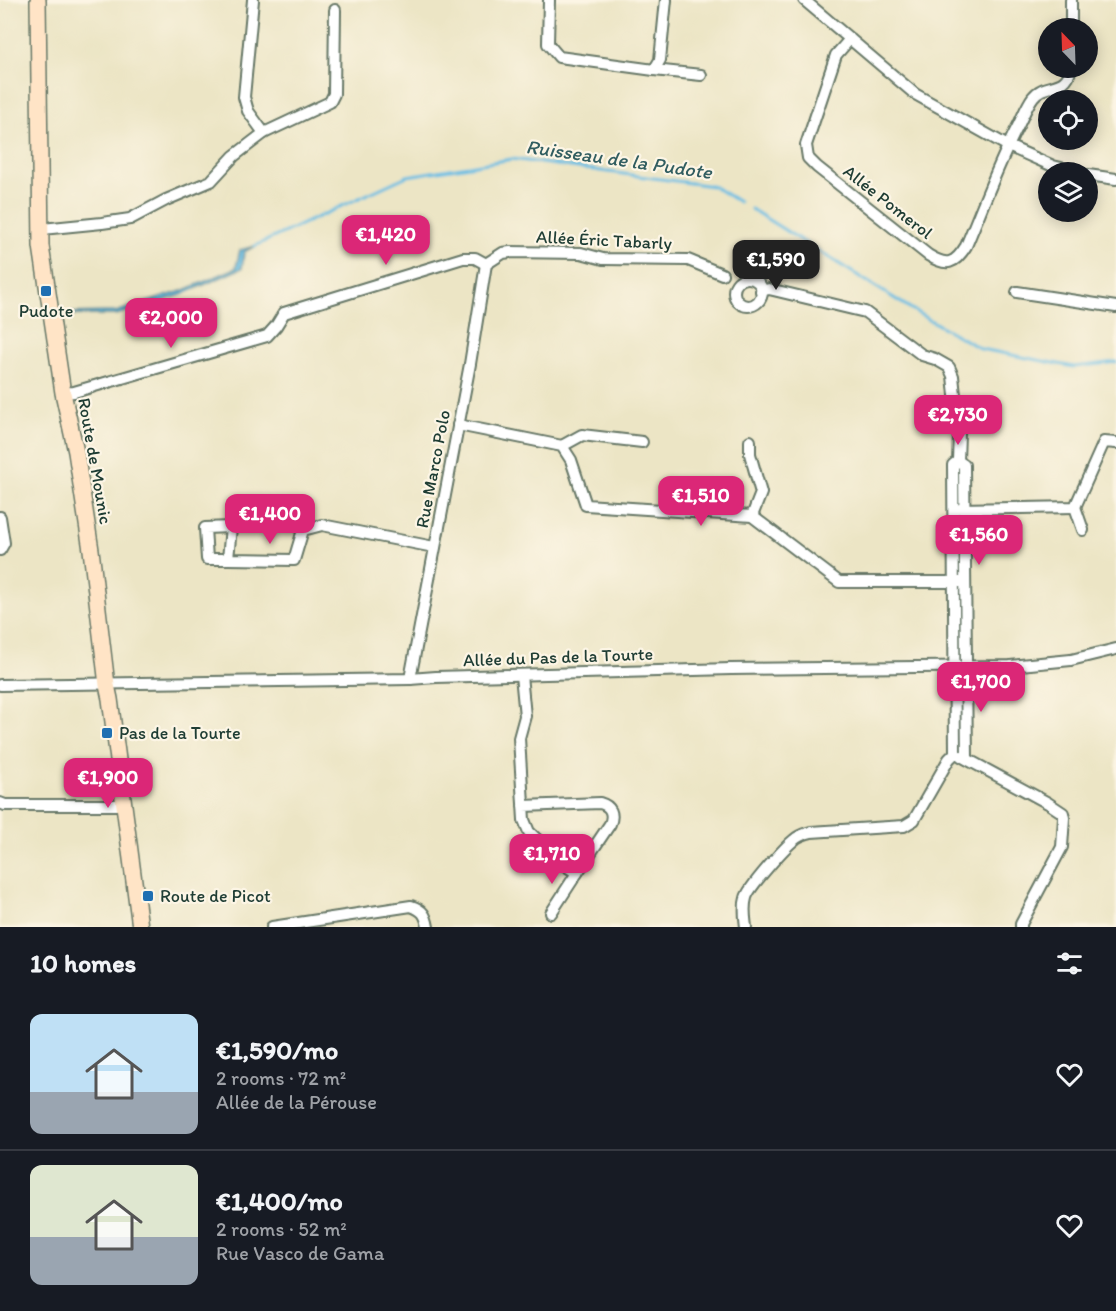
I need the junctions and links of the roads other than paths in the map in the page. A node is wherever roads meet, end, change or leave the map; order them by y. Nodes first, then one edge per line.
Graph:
1 (38, 0) edge
2 (253, 0) edge
3 (549, 0) edge
4 (666, 0) edge
5 (804, 0) edge
6 (1071, 0) edge
7 (335, 10) dead end
8 (1071, 18) edge
9 (850, 39) junction
10 (654, 70) junction
11 (700, 75) dead end
12 (1067, 78) edge
13 (264, 133) junction
14 (1008, 146) junction
15 (1044, 162) edge
16 (1098, 176) edge
17 (1116, 179) edge
18 (42, 229) junction
19 (486, 264) junction
20 (722, 274) dead end
21 (761, 291) dead end
22 (1017, 292) dead end
23 (1116, 307) edge
24 (63, 393) junction
25 (458, 425) junction
26 (750, 441) dead end
27 (642, 442) dead end
28 (1116, 443) edge
29 (562, 447) junction
30 (1075, 507) junction
31 (959, 509) junction
32 (752, 516) junction
33 (0, 517) edge
34 (1083, 530) dead end
35 (434, 548) junction
36 (0, 550) edge
37 (228, 559) dead end
38 (960, 582) junction
39 (1116, 649) edge
40 (961, 667) junction
41 (521, 675) junction
42 (410, 679) junction
43 (0, 685) edge
44 (107, 685) junction
45 (955, 753) junction
46 (967, 759) junction
47 (0, 803) edge
48 (124, 805) junction
49 (523, 806) junction
50 (577, 873) junction
51 (551, 913) dead end
52 (140, 927) edge
53 (272, 927) edge
54 (428, 927) edge
55 (746, 927) edge
56 (1021, 927) edge

1 - 18 main road, Route de Mounic
2 - 13 street
3 - 10 street
4 - 10 street
5 - 9 street
6 - 8 street
7 - 13 street
9 - 14 street
9 - 14 street, Allée Pomerol
10 - 11 street
12 - 14 street
13 - 18 street
14 - 15 street
16 - 17 street
18 - 24 main road, Route de Mounic
19 - 20 street, Allée Éric Tabarly
19 - 24 street
19 - 25 street, Rue Marco Polo
21 - 31 street
22 - 23 street
24 - 44 main road, Route de Mounic
25 - 29 street
25 - 35 street, Rue Marco Polo
26 - 32 street
27 - 29 street
28 - 30 street
29 - 32 street
30 - 31 street
30 - 34 street
31 - 38 street
32 - 38 street
33 - 36 street
35 - 37 street
35 - 42 street, Rue Marco Polo
38 - 40 street
39 - 40 street, Allée du Pas de la Tourte
40 - 41 street, Allée du Pas de la Tourte
40 - 45 street
40 - 46 street
41 - 42 street, Allée du Pas de la Tourte
41 - 49 street
42 - 44 street, Allée du Pas de la Tourte
43 - 44 street, Allée du Pas de la Tourte
44 - 48 main road, Route de Mounic
45 - 46 street
45 - 55 street
46 - 56 street
47 - 48 street
48 - 52 main road, Route de Mounic
49 - 50 street
49 - 50 street
50 - 51 street
53 - 54 street

